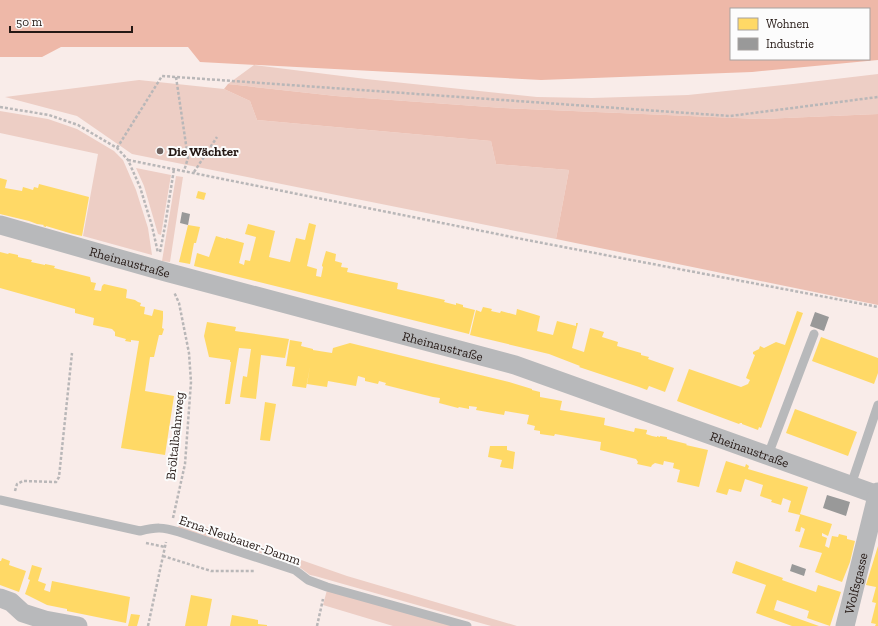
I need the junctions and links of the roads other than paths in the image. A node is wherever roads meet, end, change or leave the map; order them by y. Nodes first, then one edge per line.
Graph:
1 (0, 225) edge
2 (814, 334) dead end
3 (878, 405) edge
4 (768, 455) junction
5 (850, 485) junction
6 (878, 494) edge
7 (0, 500) edge
8 (0, 598) edge
9 (21, 620) edge
10 (78, 626) edge
11 (467, 626) edge
12 (845, 626) edge

1 - 4 street, Rheinaustraße
2 - 4 lane
3 - 5 lane
4 - 5 street, Rheinaustraße
5 - 6 street, Rheinaustraße
6 - 12 street, Wolfsgasse
7 - 11 lane, Erna-Neubauer-Damm
8 - 9 street
9 - 10 street

